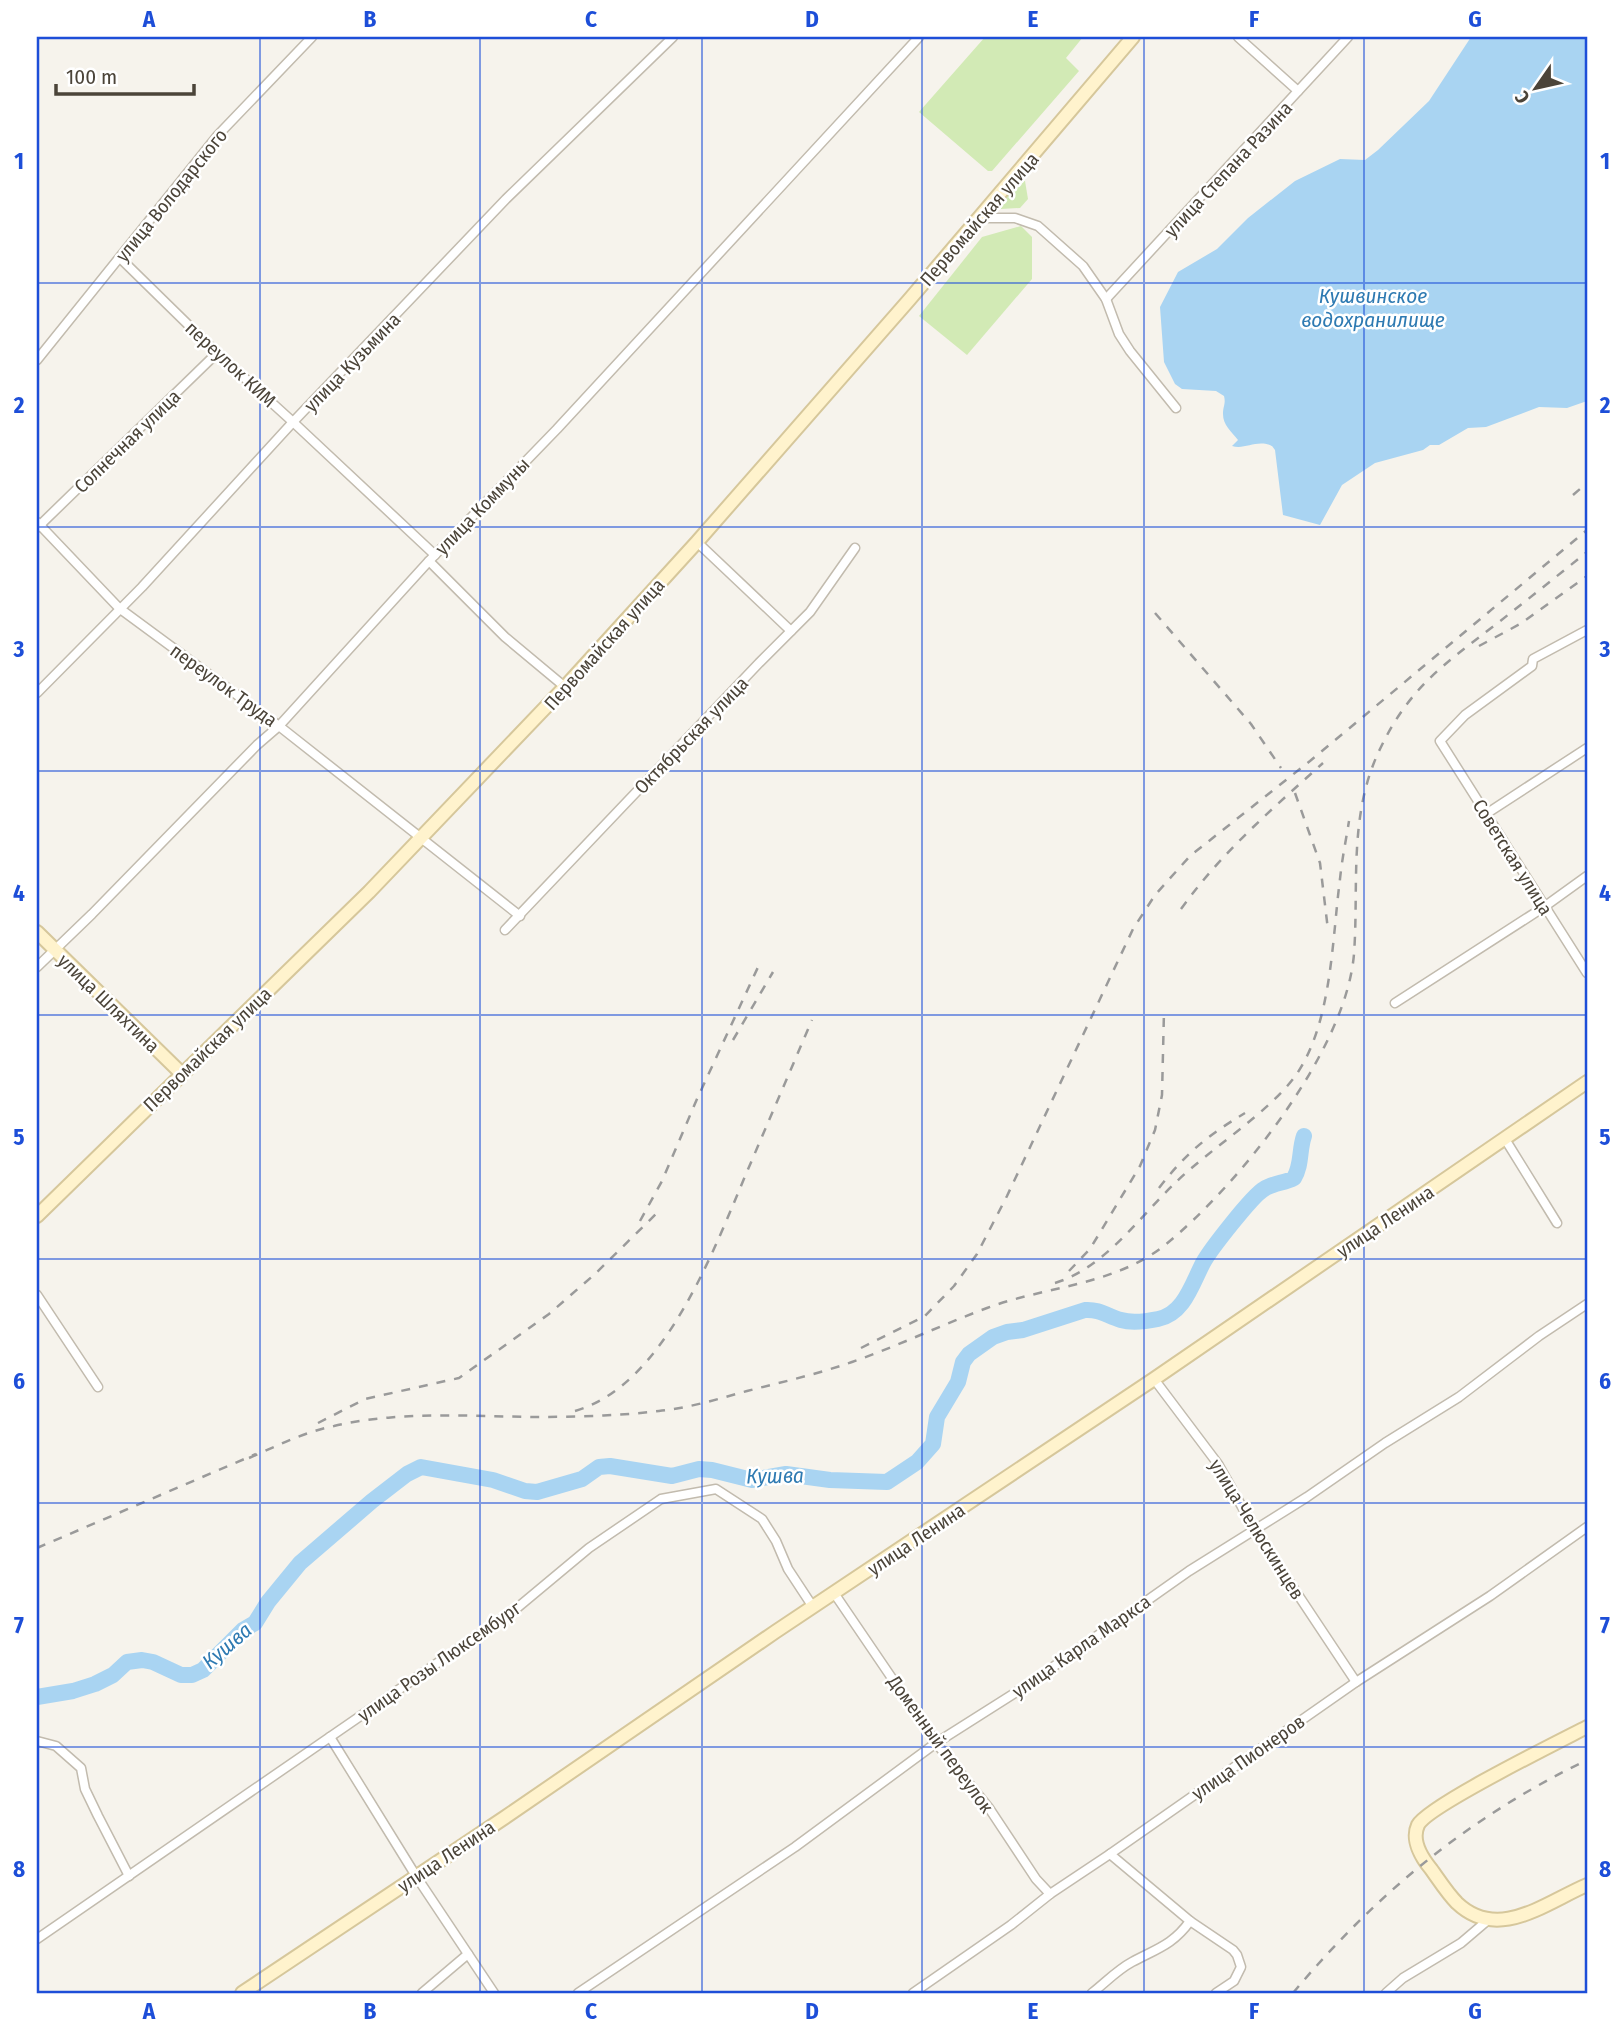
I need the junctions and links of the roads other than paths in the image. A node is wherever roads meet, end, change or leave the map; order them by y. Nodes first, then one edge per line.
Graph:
1 (312, 37) edge
2 (673, 37) edge
3 (919, 37) edge
4 (1133, 37) edge
5 (1238, 37) edge
6 (1348, 37) edge
7 (1298, 91) junction
8 (980, 218) junction
9 (120, 258) junction
10 (1106, 299) junction
11 (217, 353) junction
12 (37, 360) edge
13 (1176, 408) dead end
14 (293, 422) junction
15 (38, 526) edge
16 (696, 542) junction
17 (855, 548) dead end
18 (432, 558) junction
19 (119, 608) junction
20 (1587, 630) edge
21 (791, 631) junction
22 (565, 687) junction
23 (37, 693) edge
24 (279, 726) junction
25 (1587, 748) edge
26 (1486, 814) junction
27 (421, 838) junction
28 (1587, 876) edge
29 (1544, 907) junction
30 (520, 915) junction
31 (505, 930) dead end
32 (37, 932) edge
33 (54, 949) junction
34 (37, 967) edge
35 (1587, 973) edge
36 (1395, 1003) dead end
37 (181, 1073) junction
38 (1587, 1082) edge
39 (1505, 1139) junction
40 (37, 1216) edge
41 (1556, 1223) dead end
42 (37, 1295) edge
43 (1587, 1304) edge
44 (1154, 1379) junction
45 (98, 1387) dead end
46 (1587, 1527) edge
47 (1255, 1530) junction
48 (834, 1593) junction
49 (813, 1607) junction
50 (1356, 1682) junction
51 (1587, 1727) edge
52 (330, 1737) junction
53 (37, 1741) edge
54 (936, 1743) junction
55 (1110, 1854) junction
56 (129, 1876) junction
57 (416, 1876) junction
58 (1587, 1885) edge
59 (1050, 1894) junction
60 (1488, 1920) junction
61 (1190, 1921) junction
62 (37, 1939) edge
63 (468, 1954) junction
64 (242, 1993) edge
65 (422, 1993) edge
66 (494, 1993) edge
67 (578, 1993) edge
68 (913, 1993) edge
69 (1092, 1993) edge
70 (1216, 1993) edge
71 (1386, 1993) edge

1 - 9 street, улица Володарского
2 - 14 street, улица Кузьмина
3 - 18 street, улица Коммуны
4 - 8 main road, Первомайская улица
5 - 7 street
6 - 7 street, улица Степана Разина
7 - 10 street, улица Степана Разина
8 - 10 street
8 - 16 main road, Первомайская улица
9 - 11 street, переулок КИМ
9 - 12 street, улица Володарского
10 - 13 street
11 - 14 street, переулок КИМ
11 - 15 street, Солнечная улица
14 - 18 street, переулок КИМ
14 - 19 street, улица Кузьмина
15 - 19 street, переулок Труда
16 - 21 street
16 - 22 main road, Первомайская улица
17 - 21 street, Октябрьская улица
18 - 22 street, переулок КИМ
18 - 24 street, улица Коммуны
19 - 23 street, улица Кузьмина
19 - 24 street, переулок Труда
20 - 26 street, Советская улица
21 - 30 street, Октябрьская улица
22 - 27 main road, Первомайская улица
24 - 27 street, переулок Труда
24 - 33 street, улица Коммуны
25 - 26 street
26 - 29 street, Советская улица
27 - 30 street, переулок Труда
27 - 37 main road, Первомайская улица
28 - 29 street
29 - 35 street, Советская улица
29 - 36 street
30 - 31 street, Октябрьская улица
32 - 33 main road, улица Шляхтина
33 - 34 street, улица Коммуны
33 - 37 main road, улица Шляхтина
37 - 40 main road, Первомайская улица
38 - 39 main road, улица Ленина
39 - 41 street
39 - 44 main road, улица Ленина
42 - 45 street
43 - 47 street, улица Карла Маркса
44 - 47 street, улица Челюскинцев
44 - 48 main road, улица Ленина
46 - 50 street, улица Пионеров
47 - 50 street, улица Челюскинцев
47 - 54 street, улица Карла Маркса
48 - 49 main road, улица Ленина
48 - 54 street, Доменный переулок
49 - 52 street, улица Розы Люксембург
49 - 57 main road, улица Ленина
50 - 55 street, улица Пионеров
51 - 60 main road
52 - 56 street, улица Розы Люксембург
52 - 57 street
53 - 56 street
54 - 59 street, Доменный переулок
54 - 67 street, улица Карла Маркса
55 - 59 street, улица Пионеров
55 - 61 street
56 - 62 street, улица Розы Люксембург
57 - 63 street
57 - 64 main road, улица Ленина
58 - 60 main road
59 - 68 street, улица Пионеров
60 - 71 street
61 - 69 street
61 - 70 street
63 - 65 street
63 - 66 street

